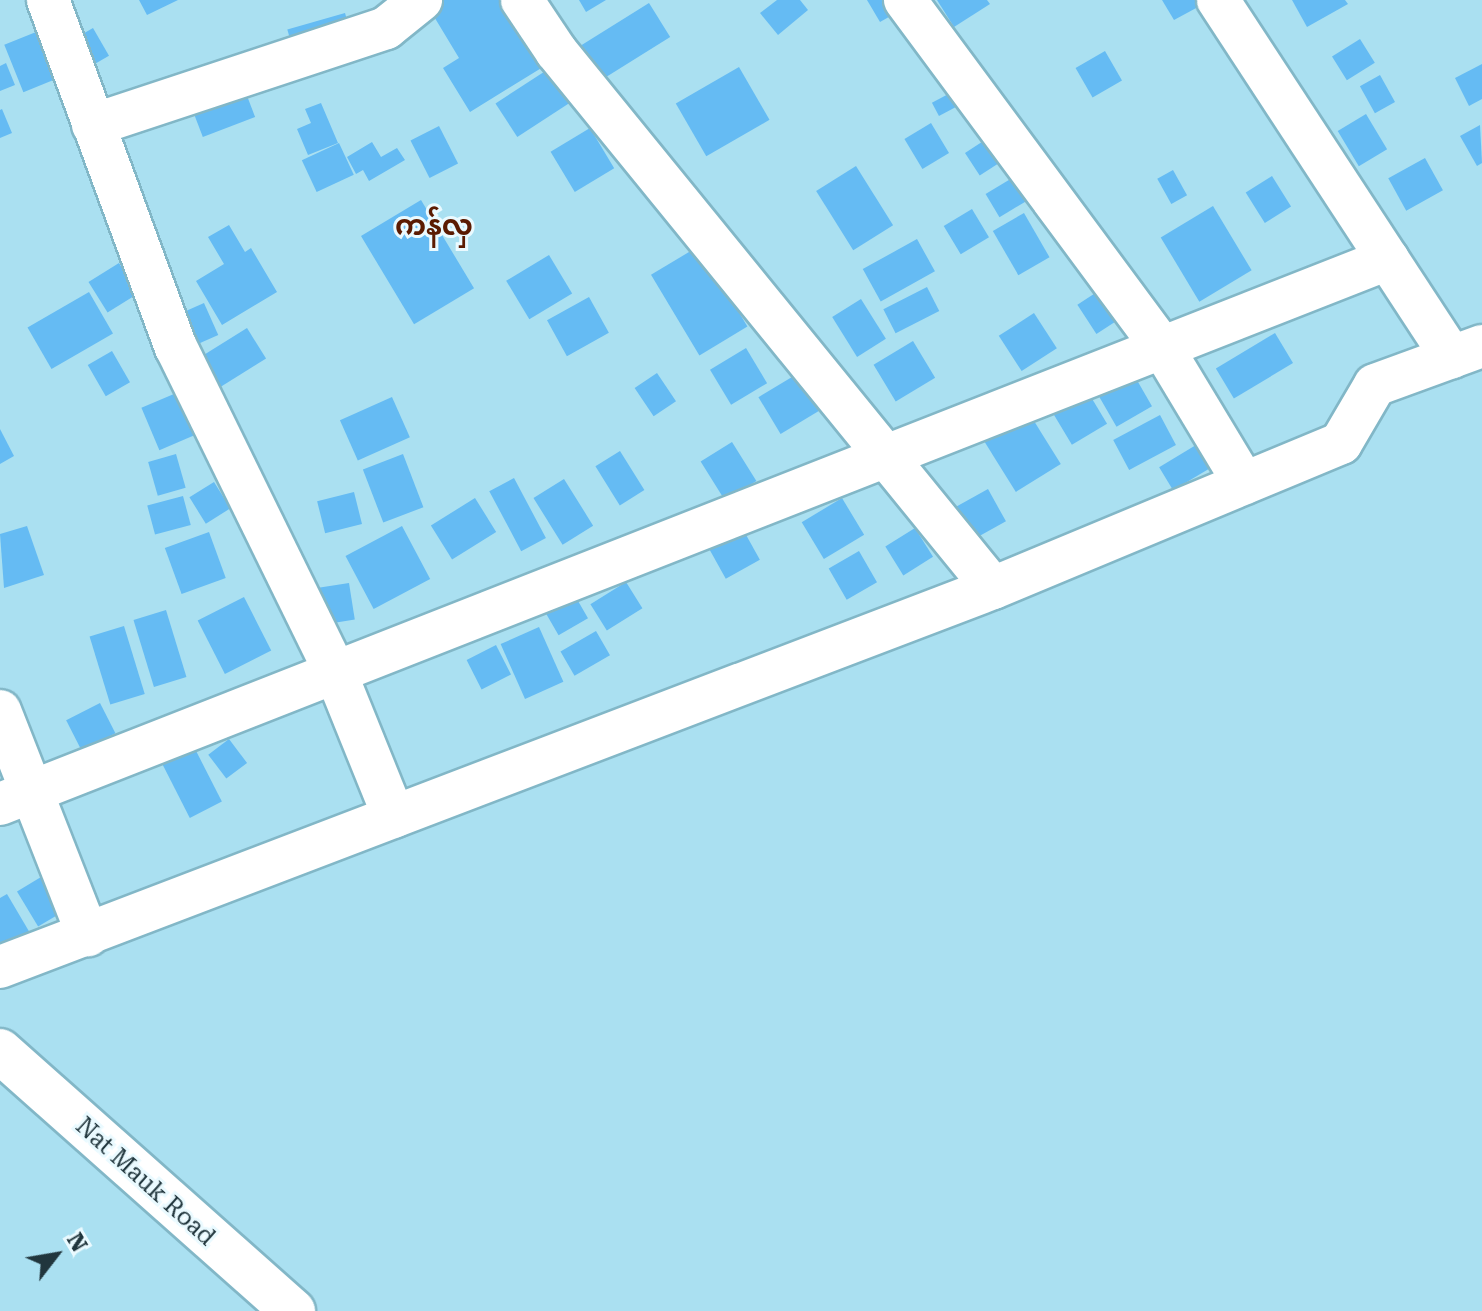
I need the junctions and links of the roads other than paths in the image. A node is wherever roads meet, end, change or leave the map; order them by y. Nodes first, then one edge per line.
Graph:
1 (48, 0) edge
2 (421, 0) edge
3 (522, 0) edge
4 (905, 0) edge
5 (1218, 0) edge
6 (93, 125) junction
7 (1388, 259) junction
8 (1162, 347) junction
9 (1467, 352) edge
10 (888, 458) junction
11 (1244, 483) junction
12 (993, 588) junction
13 (335, 671) junction
14 (0, 711) edge
15 (16, 798) edge
16 (394, 817) junction
17 (88, 935) junction
18 (0, 967) edge
19 (0, 1051) edge
20 (293, 1311) edge

1 - 6 street
2 - 6 street
3 - 10 street
4 - 8 street
5 - 7 street
6 - 13 street
7 - 8 street
7 - 9 street
8 - 10 street
8 - 11 street
9 - 11 street
10 - 12 street
10 - 13 street
11 - 12 street
12 - 16 street
13 - 15 street
13 - 16 street
14 - 15 street
15 - 17 street
16 - 17 street
17 - 18 street
19 - 20 highway, Nat Mauk Road

